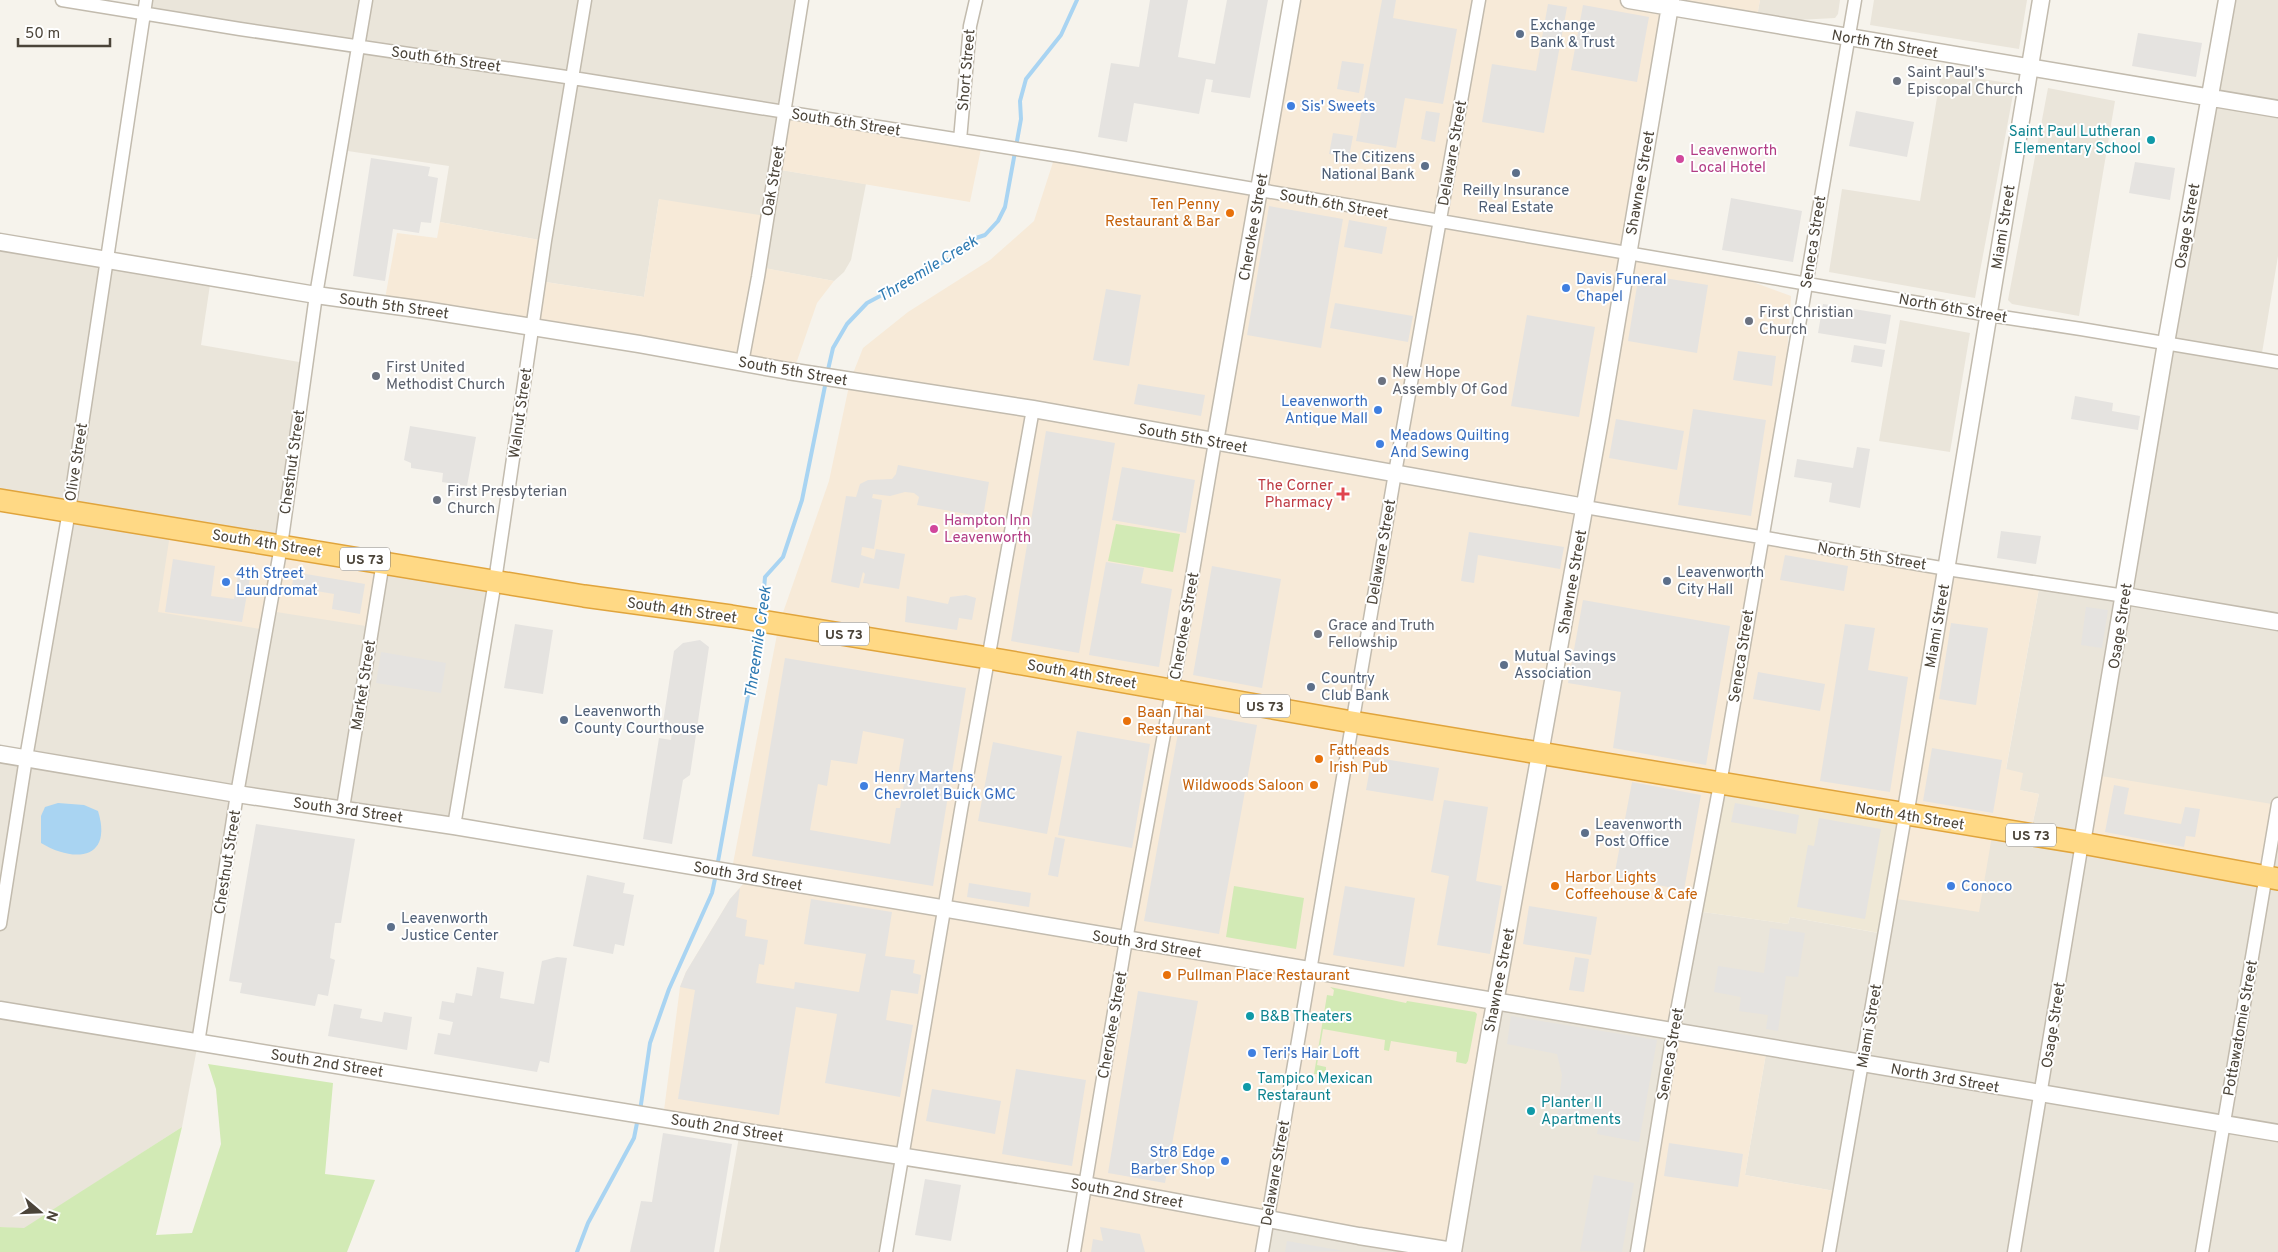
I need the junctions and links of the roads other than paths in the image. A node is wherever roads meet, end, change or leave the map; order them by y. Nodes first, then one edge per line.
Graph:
1 (62, 0) edge
2 (146, 0) edge
3 (366, 0) edge
4 (585, 0) edge
5 (802, 0) edge
6 (976, 0) edge
7 (1292, 0) edge
8 (1479, 0) edge
9 (1629, 0) edge
10 (1855, 0) edge
11 (2042, 0) edge
12 (2227, 0) edge
13 (1671, 4) edge
14 (144, 14) junction
15 (1848, 37) junction
16 (359, 46) junction
17 (2030, 67) junction
18 (573, 78) junction
19 (2210, 97) junction
20 (2278, 109) edge
21 (784, 111) junction
22 (960, 140) junction
23 (1259, 191) junction
24 (1440, 222) junction
25 (0, 242) edge
26 (1628, 254) junction
27 (108, 261) junction
28 (1807, 283) junction
29 (316, 295) junction
30 (1989, 315) junction
31 (533, 327) junction
32 (2166, 343) junction
33 (2278, 362) edge
34 (742, 363) junction
35 (1033, 409) junction
36 (1214, 442) junction
37 (1395, 473) junction
38 (0, 500) edge
39 (1586, 507) junction
40 (69, 511) junction
41 (1761, 538) junction
42 (281, 546) junction
43 (383, 562) junction
44 (1947, 569) junction
45 (495, 581) junction
46 (2125, 596) junction
47 (2278, 622) edge
48 (988, 658) junction
49 (1173, 690) junction
50 (1352, 722) junction
51 (1541, 753) junction
52 (0, 754) edge
53 (26, 758) junction
54 (1720, 784) junction
55 (237, 794) junction
56 (2278, 804) edge
57 (343, 808) junction
58 (1905, 816) junction
59 (454, 826) junction
60 (2082, 844) junction
61 (2272, 878) edge
62 (944, 910) junction
63 (0, 924) edge
64 (1126, 940) junction
65 (1310, 970) junction
66 (1495, 1000) junction
67 (0, 1010) edge
68 (1673, 1032) junction
69 (198, 1043) junction
70 (1862, 1064) junction
71 (2042, 1094) junction
72 (2224, 1124) junction
73 (2278, 1134) edge
74 (902, 1156) junction
75 (1085, 1185) junction
76 (1268, 1218) junction
77 (886, 1252) edge
78 (1074, 1252) edge
79 (1262, 1252) edge
80 (1455, 1252) edge
81 (1637, 1252) edge
82 (1829, 1252) edge
83 (2014, 1252) edge
84 (2202, 1252) edge

1 - 14 street, South 6th Street
2 - 14 street, Olive Street
3 - 16 street, Chestnut Street
4 - 18 street, Walnut Street
5 - 21 street, Oak Street
6 - 22 street, Short Street
7 - 23 street, Cherokee Street
8 - 24 street, Delaware Street
9 - 13 street, North 7th Street
10 - 15 street, Seneca Street
11 - 17 street, Miami Street
12 - 19 street, Osage Street
13 - 15 street, North 7th Street
13 - 26 street, Shawnee Street
14 - 16 street, South 6th Street
14 - 27 street, Olive Street
15 - 17 street, North 7th Street
15 - 28 street, Seneca Street
16 - 18 street, South 6th Street
16 - 29 street, Chestnut Street
17 - 19 street, North 7th Street
17 - 30 street, Miami Street
18 - 21 street, South 6th Street
18 - 31 street, Walnut Street
19 - 20 street, North 7th Street
19 - 32 street, Osage Street
21 - 22 street, South 6th Street
21 - 34 street, Oak Street
22 - 23 street, South 6th Street
23 - 24 street, South 6th Street
23 - 36 street, Cherokee Street
24 - 26 street, South 6th Street
24 - 37 street, Delaware Street
25 - 27 street, South 5th Street
26 - 28 street, North 6th Street
26 - 39 street, Shawnee Street
27 - 29 street, South 5th Street
27 - 40 street, Olive Street
28 - 30 street, North 6th Street
28 - 41 street, Seneca Street
29 - 31 street, South 5th Street
29 - 42 street, Chestnut Street
30 - 32 street, North 6th Street
30 - 44 street, Miami Street
31 - 34 street, South 5th Street
31 - 45 street, Walnut Street
32 - 33 street, North 6th Street
32 - 46 street, Osage Street
34 - 35 street, South 5th Street
35 - 36 street, South 5th Street
35 - 48 street
36 - 37 street, South 5th Street
36 - 49 street, Cherokee Street
37 - 39 street, South 5th Street
37 - 50 street, Delaware Street
38 - 40 highway, South 4th Street / US 73
39 - 41 street, North 5th Street
39 - 51 street, Shawnee Street
40 - 42 highway, South 4th Street / US 73
40 - 53 street, Olive Street
41 - 44 street, North 5th Street
41 - 54 street, Seneca Street
42 - 43 highway, South 4th Street / US 73
42 - 55 street, Chestnut Street
43 - 45 highway, South 4th Street / US 73
43 - 57 street, Market Street
44 - 46 street, North 5th Street
44 - 58 street, Miami Street
45 - 48 highway, South 4th Street / US 73
45 - 59 street, Walnut Street
46 - 47 street, North 5th Street
46 - 60 street, Osage Street
48 - 49 highway, South 4th Street / US 73
48 - 62 street
49 - 50 highway, South 4th Street / US 73
49 - 64 street, Cherokee Street
50 - 51 highway, South 4th Street / US 73
50 - 65 street, Delaware Street
51 - 54 highway, North 4th Street / US 73
51 - 66 street, Shawnee Street
52 - 53 street, South 3rd Street
53 - 55 street, South 3rd Street
53 - 63 street, Olive Street
54 - 58 highway, North 4th Street / US 73
54 - 68 street, Seneca Street
55 - 57 street, South 3rd Street
55 - 69 street, Chestnut Street
56 - 61 street, Pottawatomie Street
57 - 59 street, South 3rd Street
58 - 60 highway, North 4th Street / US 73
58 - 70 street, Miami Street
59 - 62 street, South 3rd Street
60 - 61 highway, North 4th Street / US 73
60 - 71 street, Osage Street
61 - 72 street, Pottawatomie Street
62 - 64 street, South 3rd Street
62 - 74 street
64 - 65 street, South 3rd Street
64 - 75 street, Cherokee Street
65 - 66 street, South 3rd Street
65 - 76 street, Delaware Street
66 - 68 street, North 3rd Street
66 - 80 street, Shawnee Street
67 - 69 street, South 2nd Street
68 - 70 street, North 3rd Street
68 - 81 street, Seneca Street
69 - 74 street, South 2nd Street
70 - 71 street, North 3rd Street
70 - 82 street, Miami Street
71 - 72 street, North 3rd Street
71 - 83 street, Osage Street
72 - 73 street, North 3rd Street
72 - 84 street, Pottawatomie Street
74 - 75 street, South 2nd Street
74 - 77 street
75 - 76 street, South 2nd Street
75 - 78 street, Cherokee Street
76 - 79 street, Delaware Street
76 - 80 street, South 2nd Street

